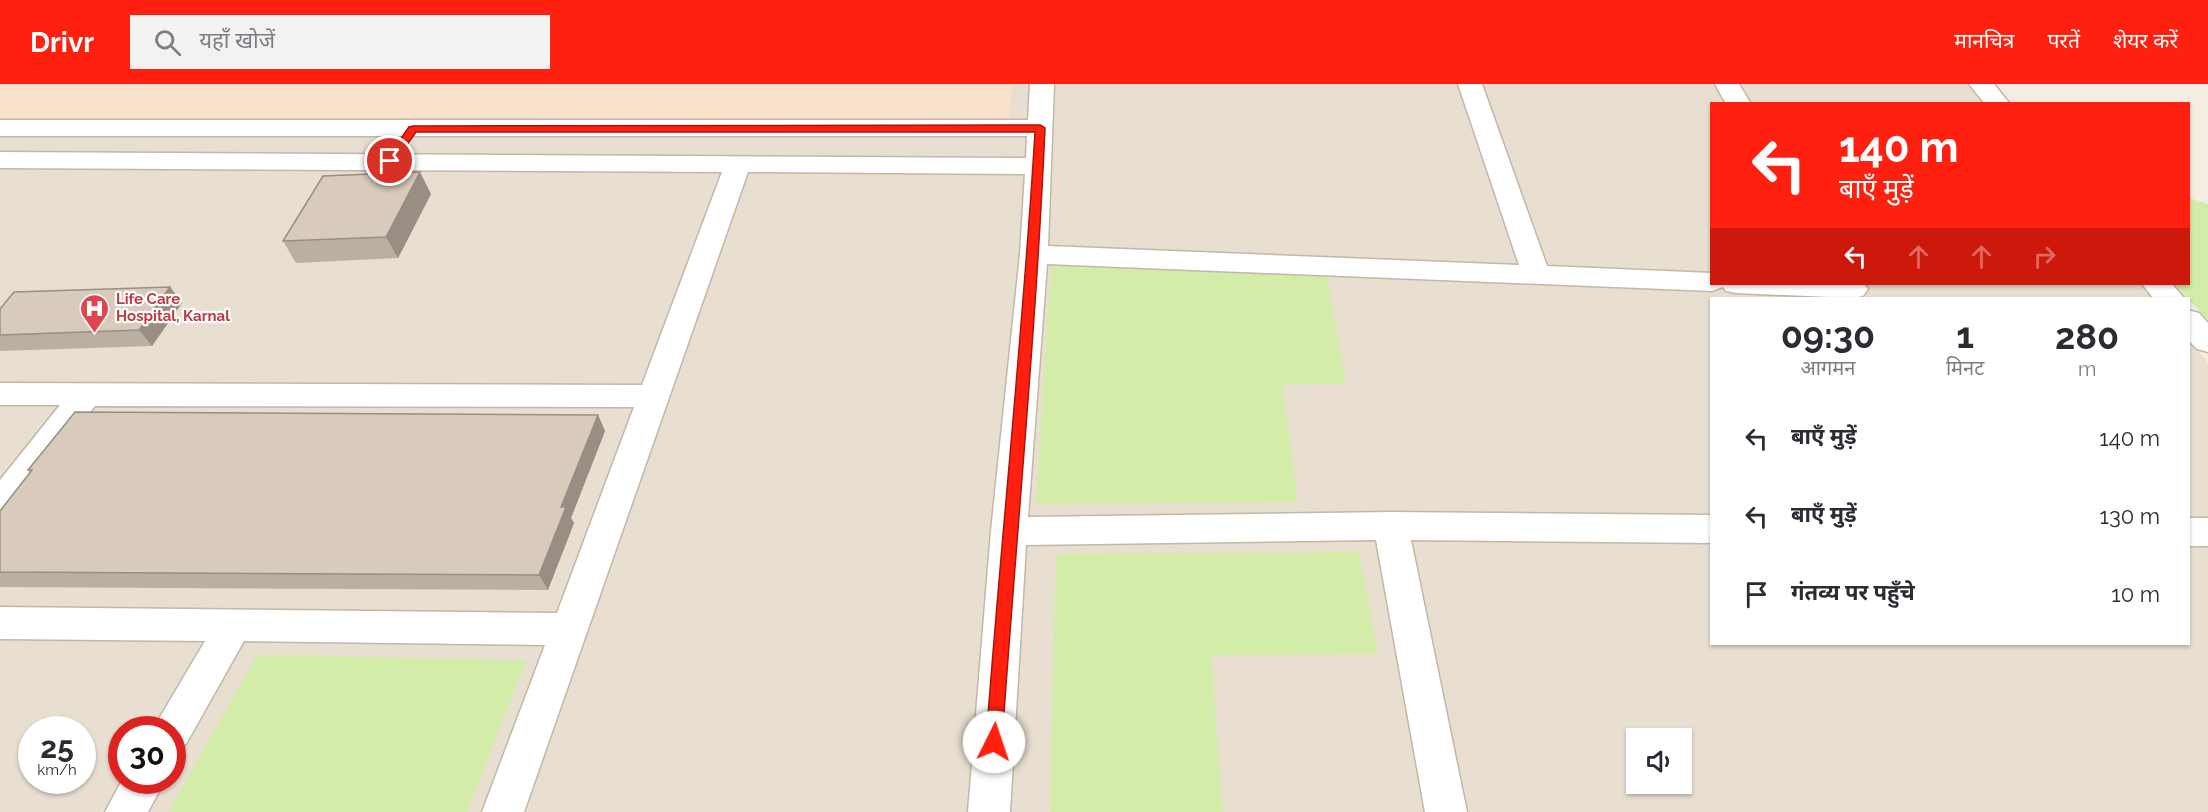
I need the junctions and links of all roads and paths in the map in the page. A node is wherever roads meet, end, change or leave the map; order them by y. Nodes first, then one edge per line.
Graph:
1 (1042, 84) edge
2 (1470, 84) edge
3 (1726, 84) edge
4 (1981, 84) edge
5 (1738, 102) edge
6 (1996, 102) edge
7 (0, 128) edge
8 (1040, 128) junction
9 (413, 129) junction
10 (0, 160) edge
11 (390, 161) junction
12 (738, 163) junction
13 (1037, 166) junction
14 (1034, 254) junction
15 (1536, 274) junction
16 (1710, 282) edge
17 (1756, 285) edge
18 (2157, 285) edge
19 (1854, 290) edge
20 (2168, 297) edge
21 (2190, 322) edge
22 (2208, 342) edge
23 (0, 394) edge
24 (86, 395) junction
25 (654, 396) junction
26 (0, 504) edge
27 (1391, 526) junction
28 (1710, 529) edge
29 (1009, 531) junction
30 (2190, 532) edge
31 (2208, 532) edge
32 (0, 622) edge
33 (234, 625) junction
34 (570, 629) junction
35 (181, 716) edge
36 (136, 794) edge
37 (126, 812) edge
38 (503, 812) edge
39 (989, 812) edge
40 (1446, 812) edge

1 - 8 street
2 - 15 street
3 - 5 street
4 - 6 street
7 - 9 street
8 - 9 street
8 - 13 street
9 - 11 street
10 - 11 street
11 - 12 street
12 - 13 street
12 - 25 street
13 - 14 street
14 - 15 street
14 - 29 street
15 - 16 street
17 - 19 street
18 - 20 street
21 - 22 street
23 - 24 street
24 - 25 street
24 - 26 street
25 - 34 street
27 - 28 street
27 - 29 street
27 - 40 street
29 - 39 street
30 - 31 street
32 - 33 street
33 - 34 street
33 - 35 street
34 - 38 street
36 - 37 street

